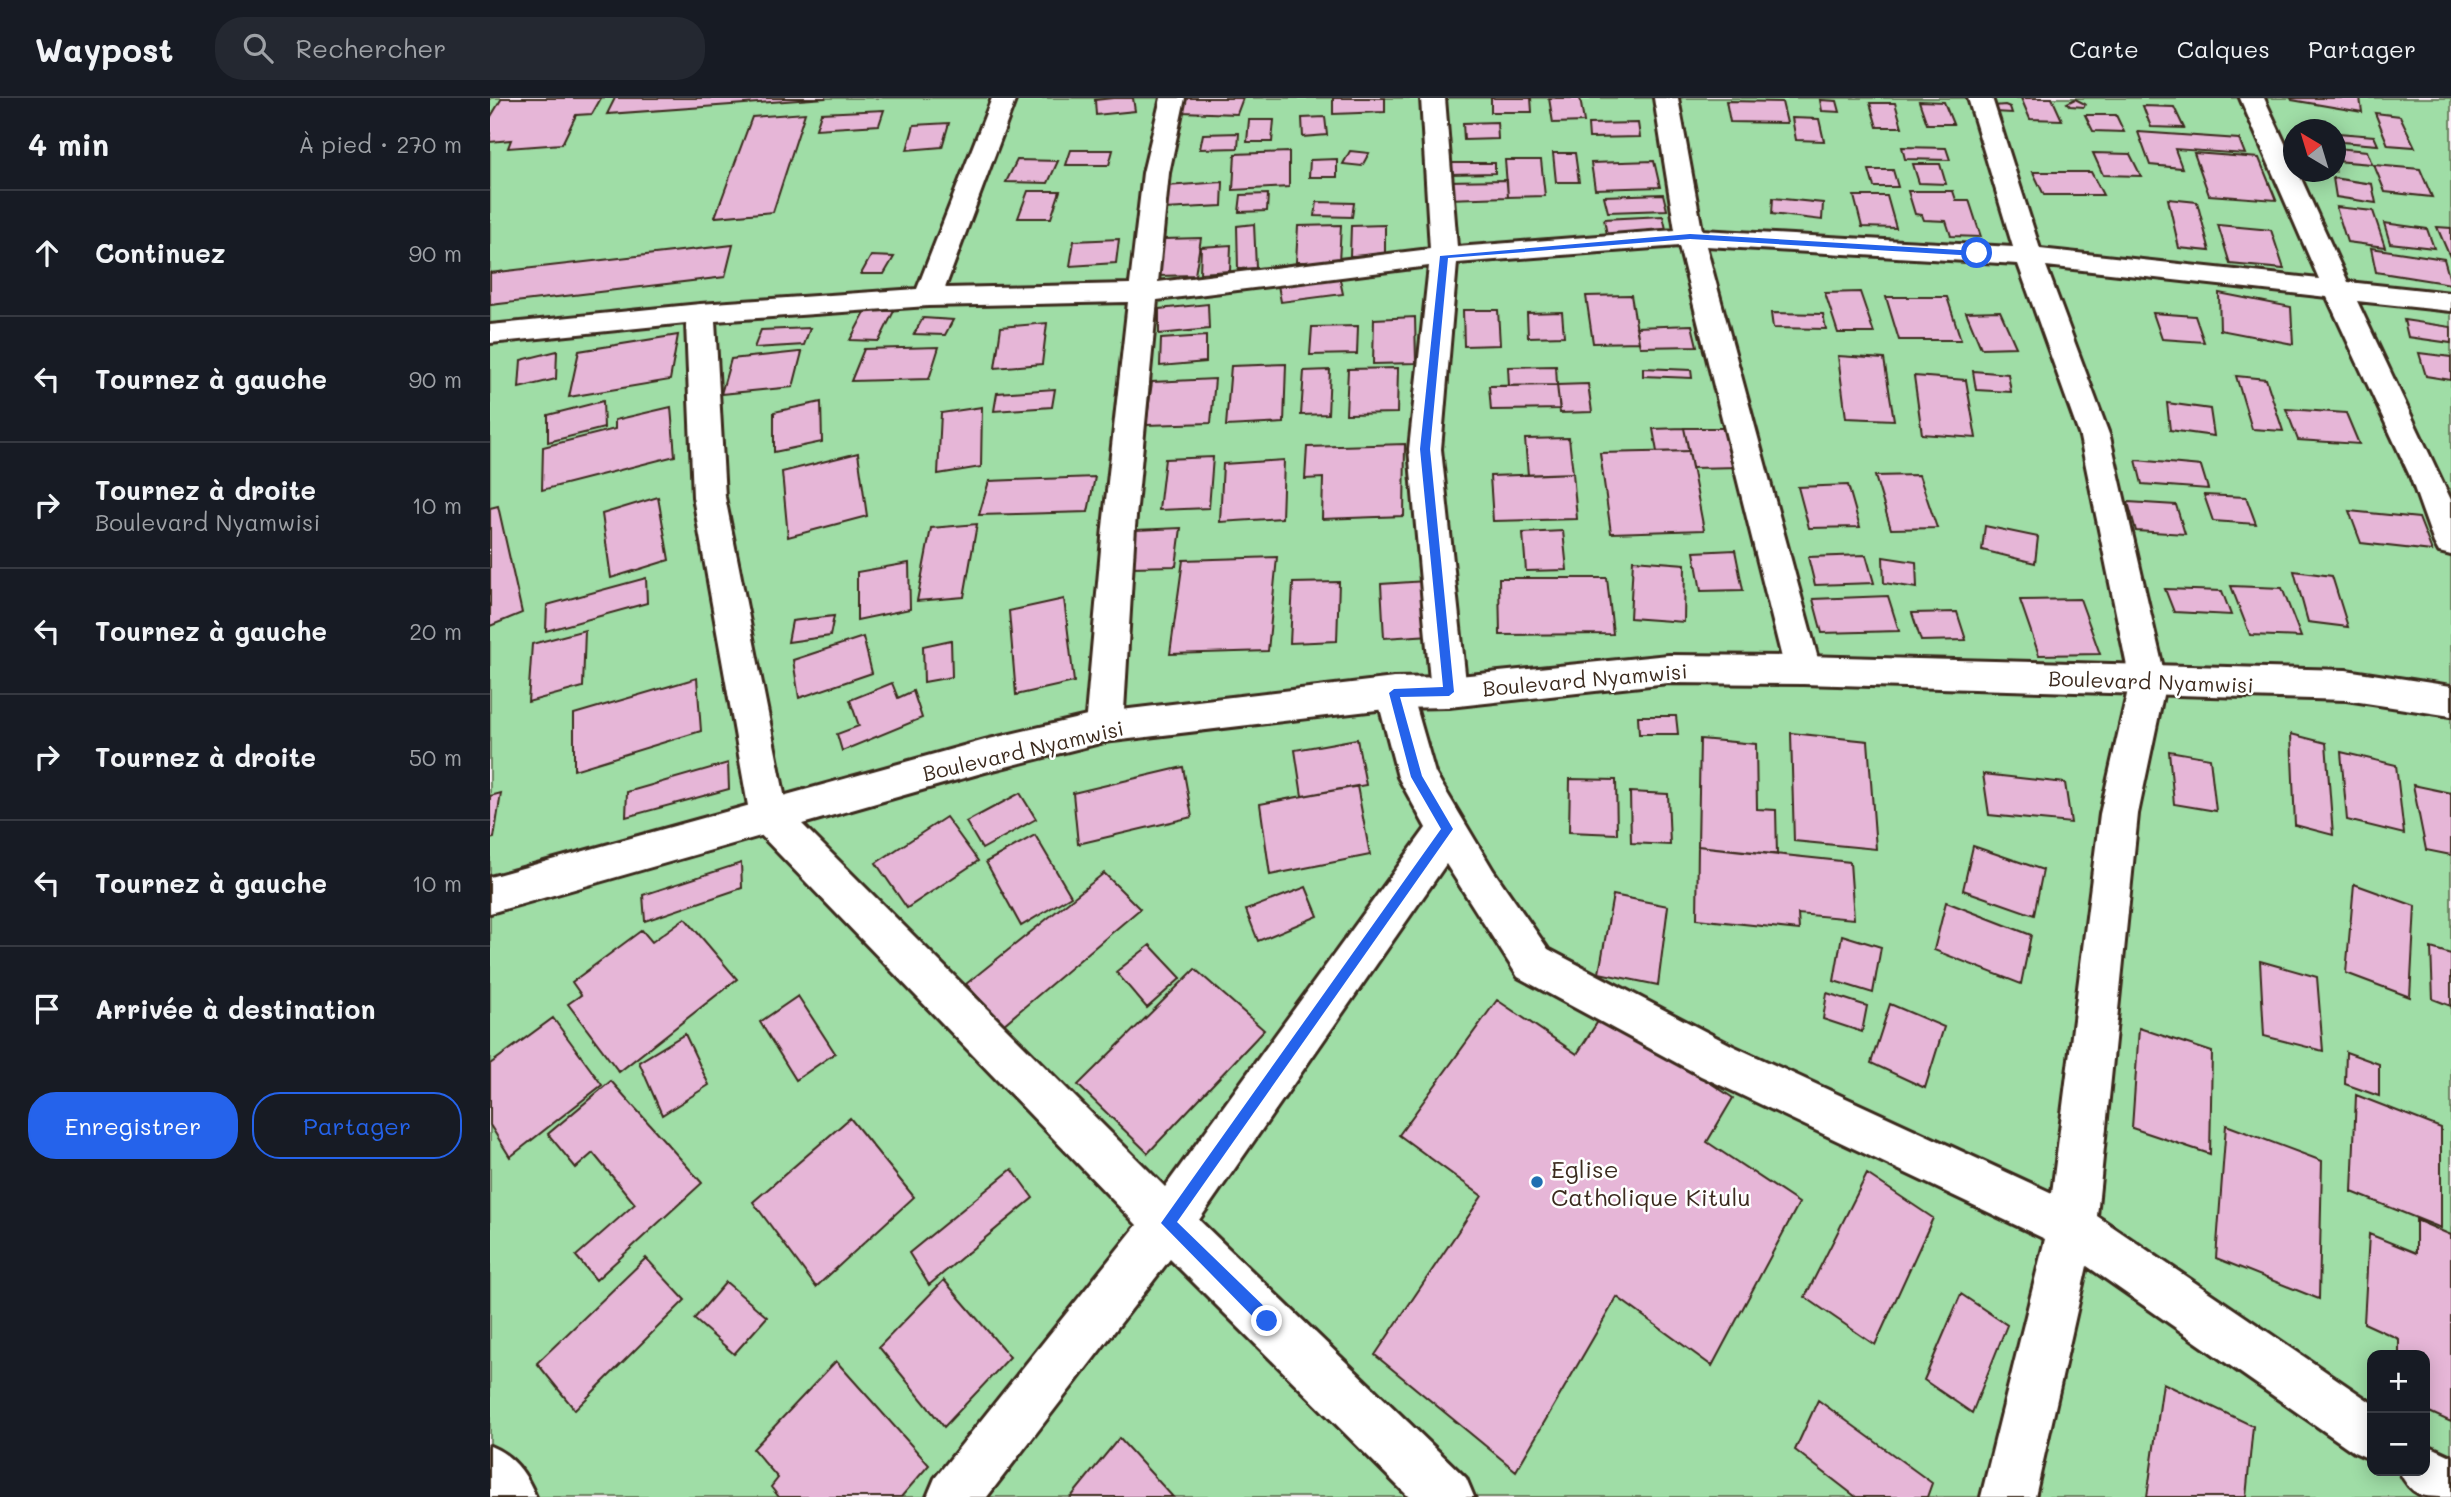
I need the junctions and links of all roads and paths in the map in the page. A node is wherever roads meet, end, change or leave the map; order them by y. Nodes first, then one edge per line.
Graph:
1 (1004, 98) edge
2 (1172, 98) edge
3 (1433, 98) edge
4 (1667, 98) edge
5 (1980, 98) edge
6 (2252, 98) edge
7 (1690, 237) junction
8 (1444, 256) junction
9 (2029, 256) junction
10 (2337, 288) junction
11 (1143, 293) junction
12 (928, 297) junction
13 (2451, 302) edge
14 (700, 313) junction
15 (490, 334) edge
16 (2451, 543) edge
17 (1803, 670) junction
18 (2148, 681) junction
19 (1449, 692) junction
20 (1394, 693) junction
21 (2451, 701) edge
22 (1104, 727) junction
23 (769, 817) junction
24 (1448, 829) junction
25 (490, 895) edge
26 (1168, 1223) junction
27 (2072, 1227) junction
28 (2367, 1431) edge
29 (490, 1472) edge
30 (2430, 1473) edge
31 (2451, 1488) edge
32 (509, 1497) edge
33 (954, 1497) edge
34 (1447, 1497) edge
35 (2008, 1497) edge

1 - 12 street
2 - 11 street
3 - 8 street
4 - 7 street
5 - 9 street
6 - 10 street
7 - 8 street
7 - 9 street
7 - 17 street
8 - 11 street
8 - 19 street
9 - 10 street
9 - 18 street
10 - 13 street
10 - 16 street
11 - 12 street
11 - 22 street
12 - 14 street
14 - 15 street
14 - 23 street
17 - 18 street, Boulevard Nyamwisi
17 - 19 street, Boulevard Nyamwisi
18 - 21 street, Boulevard Nyamwisi
18 - 27 street
19 - 20 street, Boulevard Nyamwisi
20 - 22 street, Boulevard Nyamwisi
20 - 24 street
22 - 23 street, Boulevard Nyamwisi
23 - 25 street, Boulevard Nyamwisi
23 - 26 street
24 - 26 street
24 - 27 street
26 - 33 street
26 - 34 street
27 - 28 street
27 - 35 street
29 - 32 street
30 - 31 street

